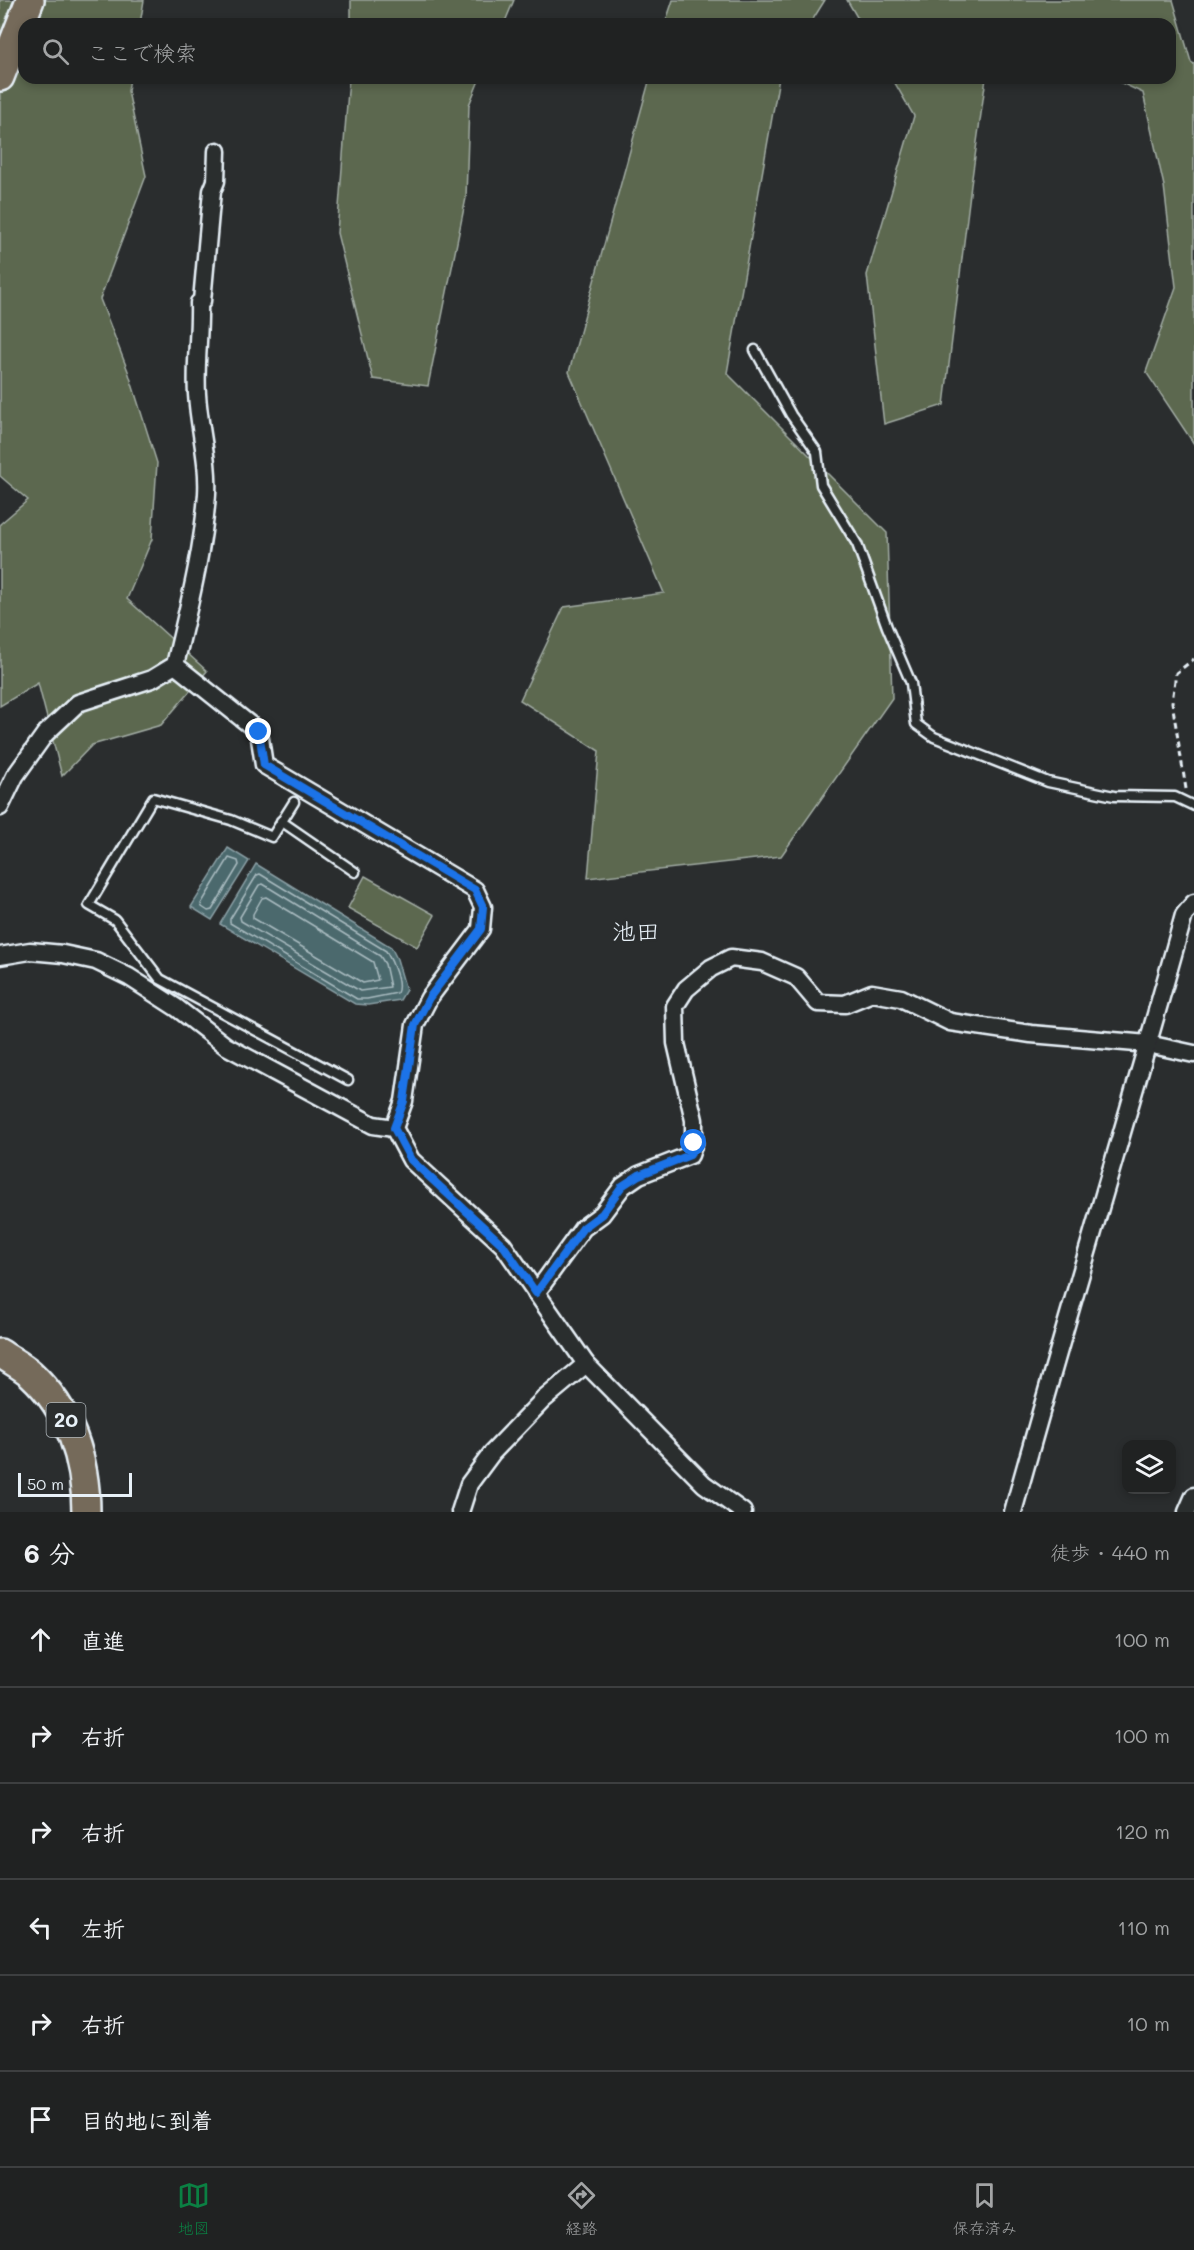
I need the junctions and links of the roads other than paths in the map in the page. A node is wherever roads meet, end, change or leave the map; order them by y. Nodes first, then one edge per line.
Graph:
1 (30, 0) edge
2 (23, 18) edge
3 (18, 31) edge
4 (0, 77) edge
5 (217, 151) dead end
6 (755, 350) dead end
7 (175, 665) junction
8 (294, 802) dead end
9 (1191, 804) edge
10 (0, 807) edge
11 (282, 821) junction
12 (355, 872) dead end
13 (1194, 903) edge
14 (0, 956) edge
15 (188, 994) junction
16 (177, 1008) junction
17 (1148, 1044) junction
18 (1194, 1054) edge
19 (348, 1080) dead end
20 (394, 1128) junction
21 (536, 1293) junction
22 (0, 1353) edge
23 (586, 1364) junction
24 (1194, 1496) edge
25 (86, 1512) edge
26 (460, 1512) edge
27 (744, 1512) edge
28 (1013, 1512) edge
29 (1187, 1512) edge

1 - 2 main road
3 - 4 main road
5 - 7 street
6 - 9 lane
7 - 10 street
7 - 20 street
8 - 11 lane
11 - 12 lane
11 - 15 lane
13 - 17 street
14 - 16 street
15 - 16 lane
15 - 19 lane
16 - 20 street
17 - 18 street
17 - 21 street
17 - 28 street
20 - 21 street
21 - 23 street
22 - 25 main road, 20
23 - 26 street
23 - 27 street
24 - 29 street

